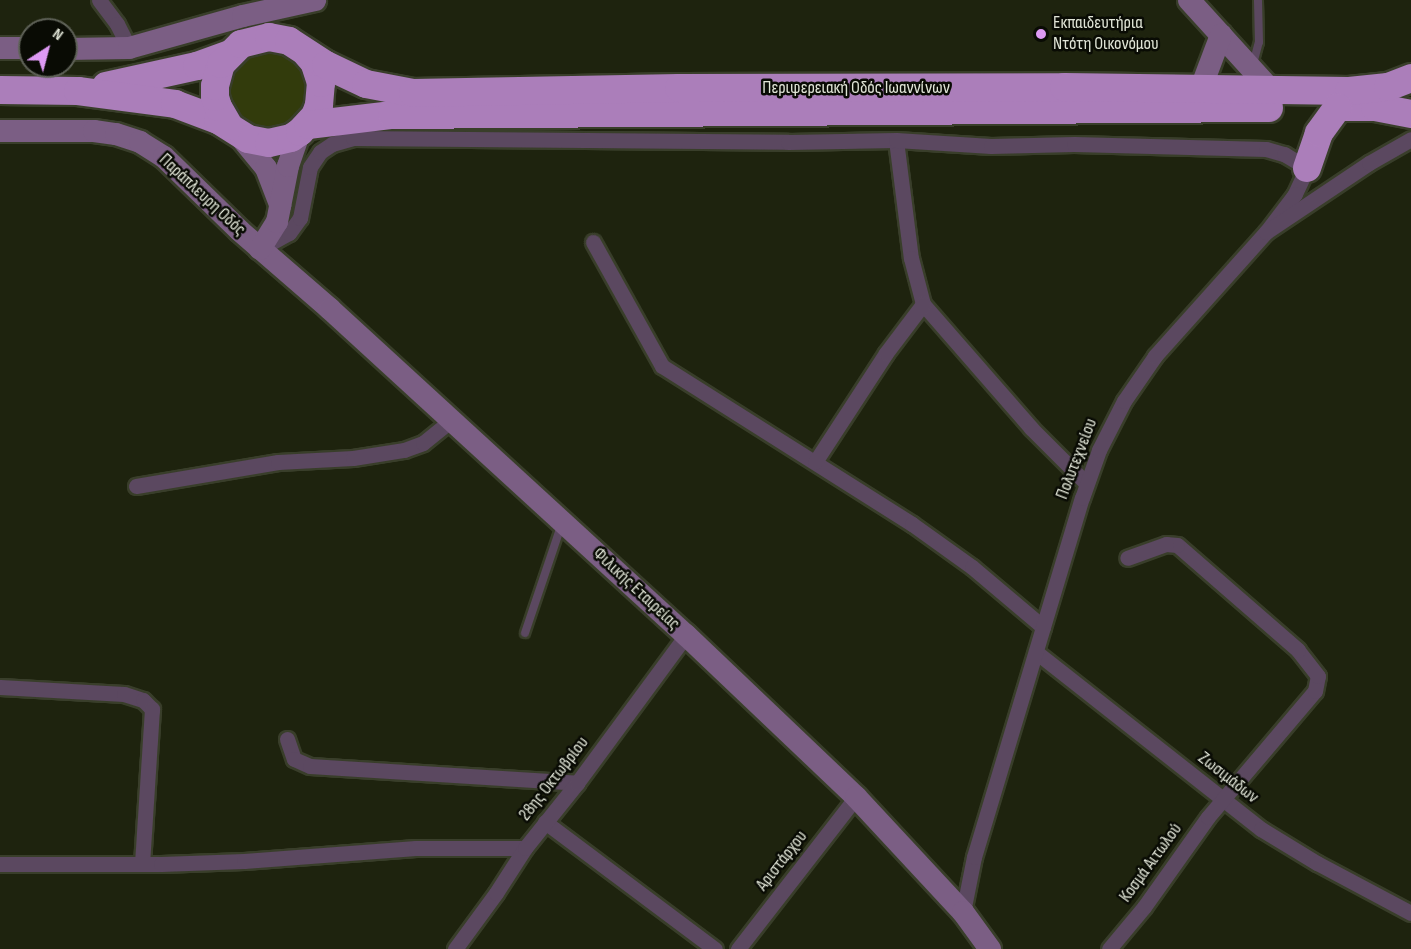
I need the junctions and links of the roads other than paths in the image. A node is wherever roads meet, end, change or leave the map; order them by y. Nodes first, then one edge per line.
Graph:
1 (99, 0) edge
2 (315, 0) edge
3 (1190, 0) edge
4 (1257, 0) edge
5 (257, 25) junction
6 (1221, 35) junction
7 (0, 48) edge
8 (18, 48) edge
9 (129, 48) junction
10 (78, 49) edge
11 (307, 54) junction
12 (228, 55) junction
13 (1252, 66) junction
14 (1411, 78) edge
15 (1201, 88) junction
16 (1270, 89) junction
17 (0, 90) edge
18 (78, 91) junction
19 (1338, 107) junction
20 (1411, 114) edge
21 (304, 129) junction
22 (233, 130) junction
23 (0, 131) edge
24 (1411, 139) edge
25 (896, 140) junction
26 (1307, 168) junction
27 (280, 206) junction
28 (1266, 232) junction
29 (593, 242) dead end
30 (260, 249) junction
31 (924, 304) junction
32 (450, 421) junction
33 (815, 462) junction
34 (1086, 483) junction
35 (136, 486) dead end
36 (562, 522) junction
37 (1127, 558) dead end
38 (1043, 627) junction
39 (525, 633) dead end
40 (686, 635) junction
41 (1036, 652) junction
42 (0, 687) edge
43 (287, 740) dead end
44 (577, 783) junction
45 (856, 797) junction
46 (1223, 799) junction
47 (545, 822) junction
48 (525, 848) junction
49 (0, 864) edge
50 (142, 864) junction
51 (963, 912) junction
52 (1411, 913) edge
53 (455, 949) edge
54 (715, 949) edge
55 (738, 949) edge
56 (990, 949) edge
57 (1109, 949) edge

1 - 9 street
2 - 5 street
3 - 6 street
4 - 13 lane
5 - 9 street
5 - 11 highway, Περιφερειακή Οδός Ιωαννίνων
5 - 12 highway, Περιφερειακή Οδός Ιωαννίνων
6 - 13 street
6 - 15 street
7 - 8 street
9 - 10 street
11 - 15 highway, Περιφερειακή Οδός Ιωαννίνων
11 - 21 highway
12 - 18 highway, Περιφερειακή Οδός Ιωαννίνων
12 - 22 highway
13 - 16 street
14 - 16 highway, Περιφερειακή Οδός Ιωαννίνων
15 - 16 highway, Περιφερειακή Οδός Ιωαννίνων
17 - 18 highway, Περιφερειακή Οδός Ιωαννίνων
18 - 22 highway, Περιφερειακή Οδός Ιωαννίνων
19 - 20 highway, Περιφερειακή Οδός Ιωαννίνων
19 - 21 highway, Περιφερειακή Οδός Ιωαννίνων
19 - 26 highway
21 - 22 highway, Περιφερειακή Οδός Ιωαννίνων
21 - 27 street
22 - 27 street
23 - 30 street, Παράπλευρη Οδός
24 - 28 street, Πολυτεχνείου
25 - 26 street
25 - 30 street
25 - 31 street
26 - 28 street
27 - 30 street
28 - 34 street, Πολυτεχνείου
29 - 33 street
30 - 32 street, Φιλικής Εταιρείας
31 - 33 street
31 - 34 street
32 - 35 street
32 - 36 street, Φιλικής Εταιρείας
33 - 38 street
34 - 38 street, Πολυτεχνείου
36 - 39 lane
36 - 40 street, Φιλικής Εταιρείας
37 - 46 street, Κοσμά Αιτωλού
38 - 41 street, Πολυτεχνείου
40 - 44 street, 28ης Οκτωβρίου
40 - 45 street, Φιλικής Εταιρείας
41 - 46 street, Ζωσιμάδων
41 - 51 street, Πολυτεχνείου
42 - 50 street
43 - 44 street
44 - 47 street, 28ης Οκτωβρίου
45 - 51 street, Φιλικής Εταιρείας
45 - 55 street, Αριστάρχου
46 - 52 street, Ζωσιμάδων
46 - 57 street, Κοσμά Αιτωλού
47 - 48 street, 28ης Οκτωβρίου
47 - 54 street
48 - 50 street
48 - 53 street, 28ης Οκτωβρίου
49 - 50 street
51 - 56 street, Φιλικής Εταιρείας

